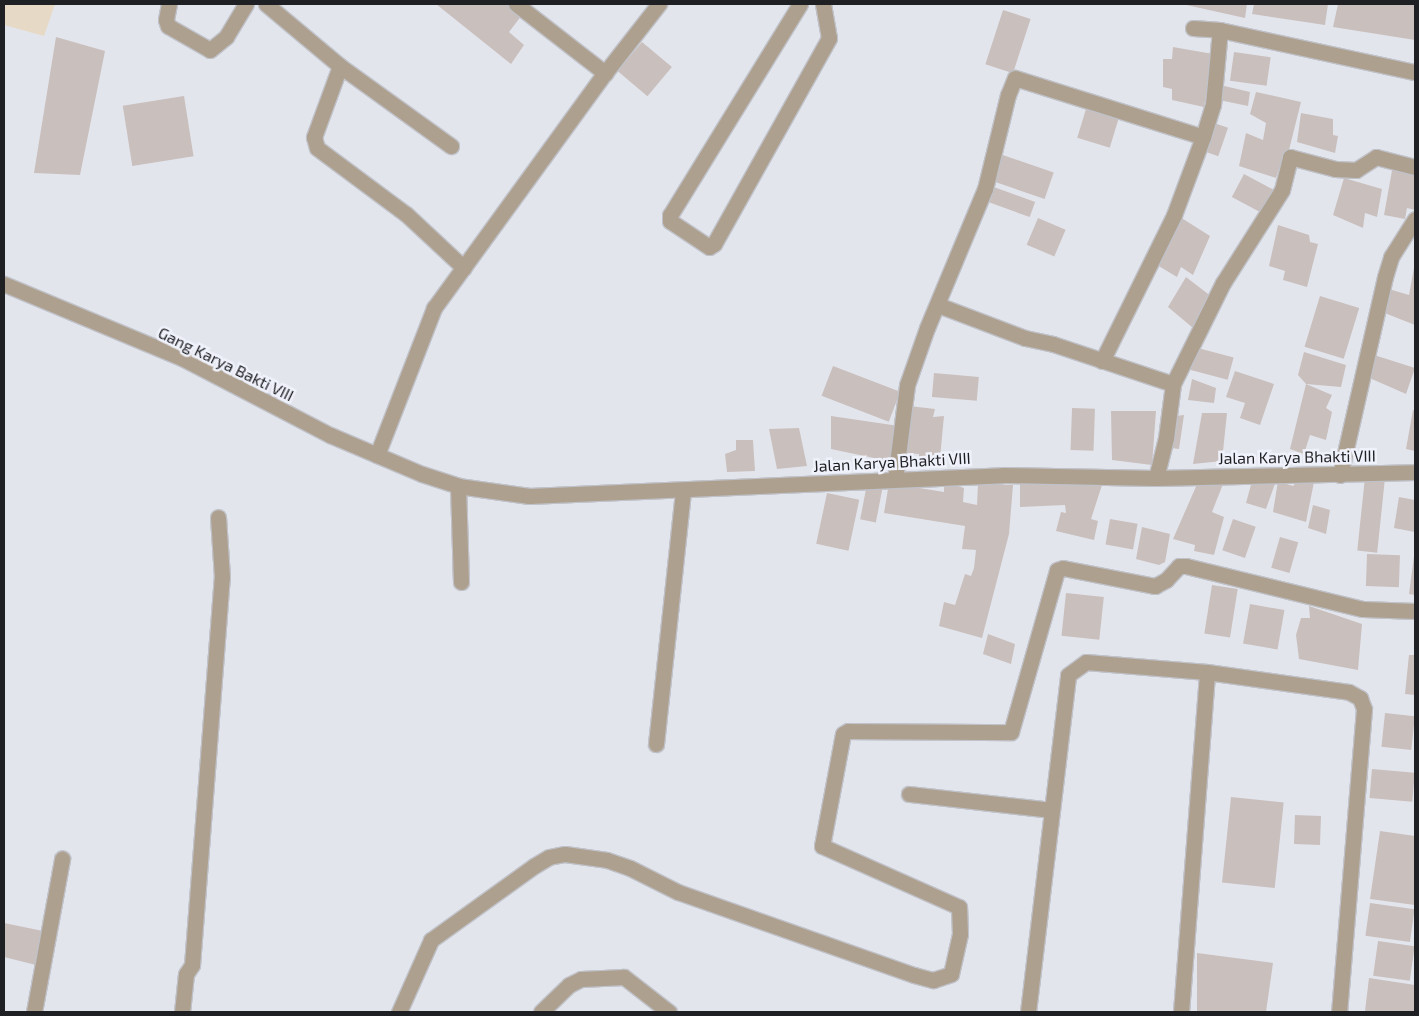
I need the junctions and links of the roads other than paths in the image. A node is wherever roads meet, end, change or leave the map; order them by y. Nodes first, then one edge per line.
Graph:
1 (168, 4) edge
2 (246, 4) edge
3 (266, 4) edge
4 (516, 4) edge
5 (659, 4) edge
6 (800, 4) edge
7 (823, 4) edge
8 (1193, 28) dead end
9 (1220, 30) junction
10 (340, 66) junction
11 (1415, 72) edge
12 (605, 73) junction
13 (1203, 137) junction
14 (451, 146) dead end
15 (1415, 167) edge
16 (1415, 219) edge
17 (464, 268) junction
18 (4, 284) edge
19 (938, 305) junction
20 (1102, 361) junction
21 (1173, 384) junction
22 (377, 455) junction
23 (1415, 472) edge
24 (1340, 475) junction
25 (1156, 478) junction
26 (895, 479) junction
27 (458, 486) junction
28 (683, 491) junction
29 (218, 517) dead end
30 (461, 582) dead end
31 (1415, 611) edge
32 (1207, 672) junction
33 (656, 744) dead end
34 (909, 794) dead end
35 (1051, 810) junction
36 (62, 860) dead end
37 (34, 1012) edge
38 (182, 1012) edge
39 (399, 1012) edge
40 (541, 1012) edge
41 (669, 1012) edge
42 (1028, 1012) edge
43 (1181, 1012) edge
44 (1339, 1012) edge

1 - 2 street
3 - 10 street
4 - 12 street
5 - 12 street
6 - 7 street
8 - 9 street
9 - 11 street
9 - 13 street
10 - 14 street
10 - 17 street
12 - 17 street
13 - 19 street
13 - 20 street
15 - 21 street
16 - 24 street
17 - 22 street
18 - 22 street, Gang Karya Bakti VIII
19 - 20 street
19 - 26 street
20 - 21 street
21 - 25 street
22 - 27 street, Jalan Karya Bhakti VIII
23 - 24 street, Jalan Karya Bhakti VIII
24 - 25 street, Jalan Karya Bhakti VIII
25 - 26 street, Jalan Karya Bhakti VIII
26 - 28 street, Jalan Karya Bhakti VIII
27 - 28 street, Jalan Karya Bhakti VIII
27 - 30 street
28 - 33 street
29 - 38 street
31 - 39 street
32 - 35 street
32 - 43 street
32 - 44 street
34 - 35 street
35 - 42 street
36 - 37 street
40 - 41 street

